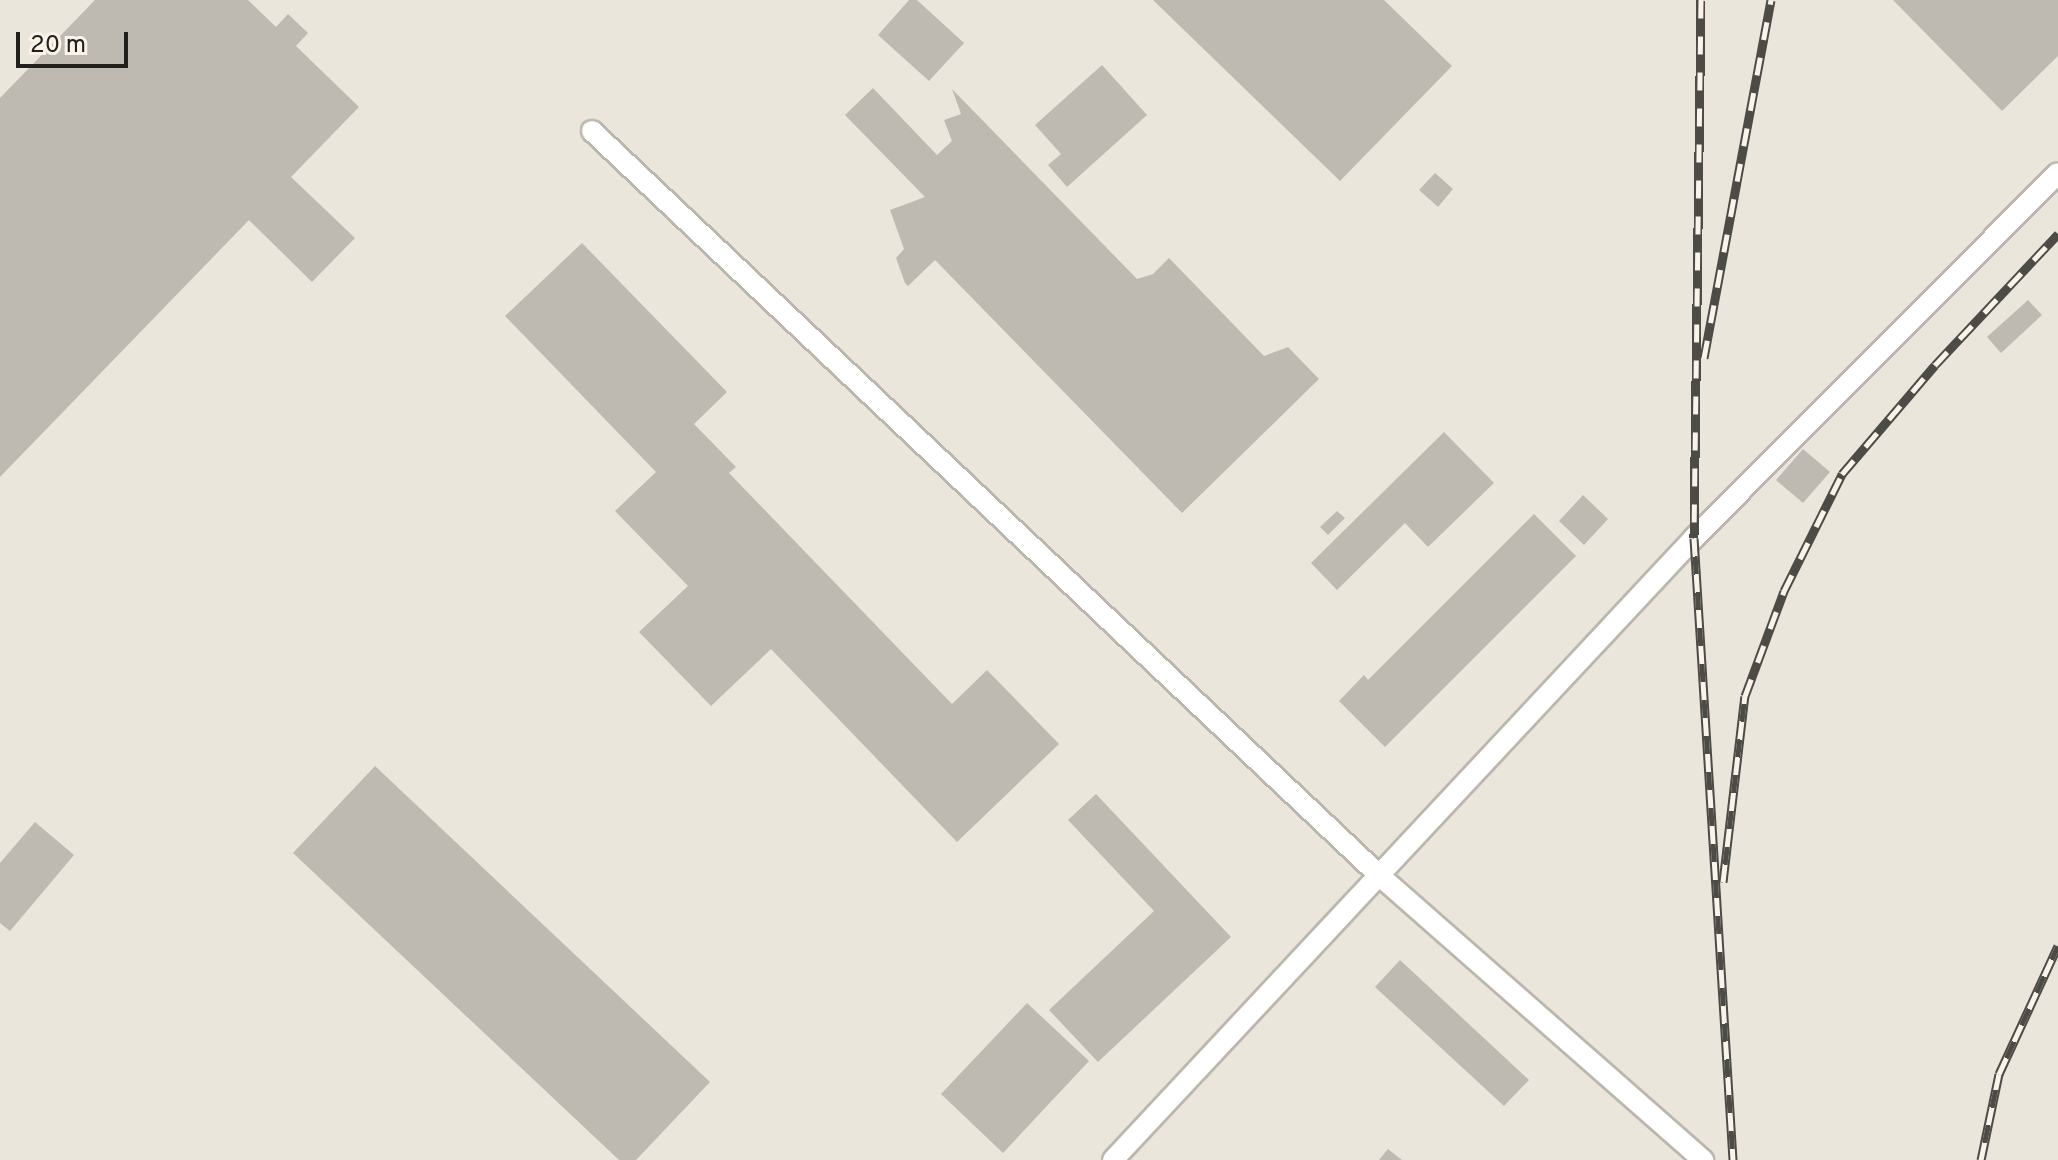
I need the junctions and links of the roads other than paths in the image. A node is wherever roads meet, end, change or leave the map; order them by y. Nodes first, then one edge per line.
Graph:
1 (592, 131) dead end
2 (2058, 173) edge
3 (1381, 877) junction
4 (1113, 1160) edge
5 (1703, 1160) edge

1 - 3 lane
2 - 3 lane
3 - 4 lane
3 - 5 lane

